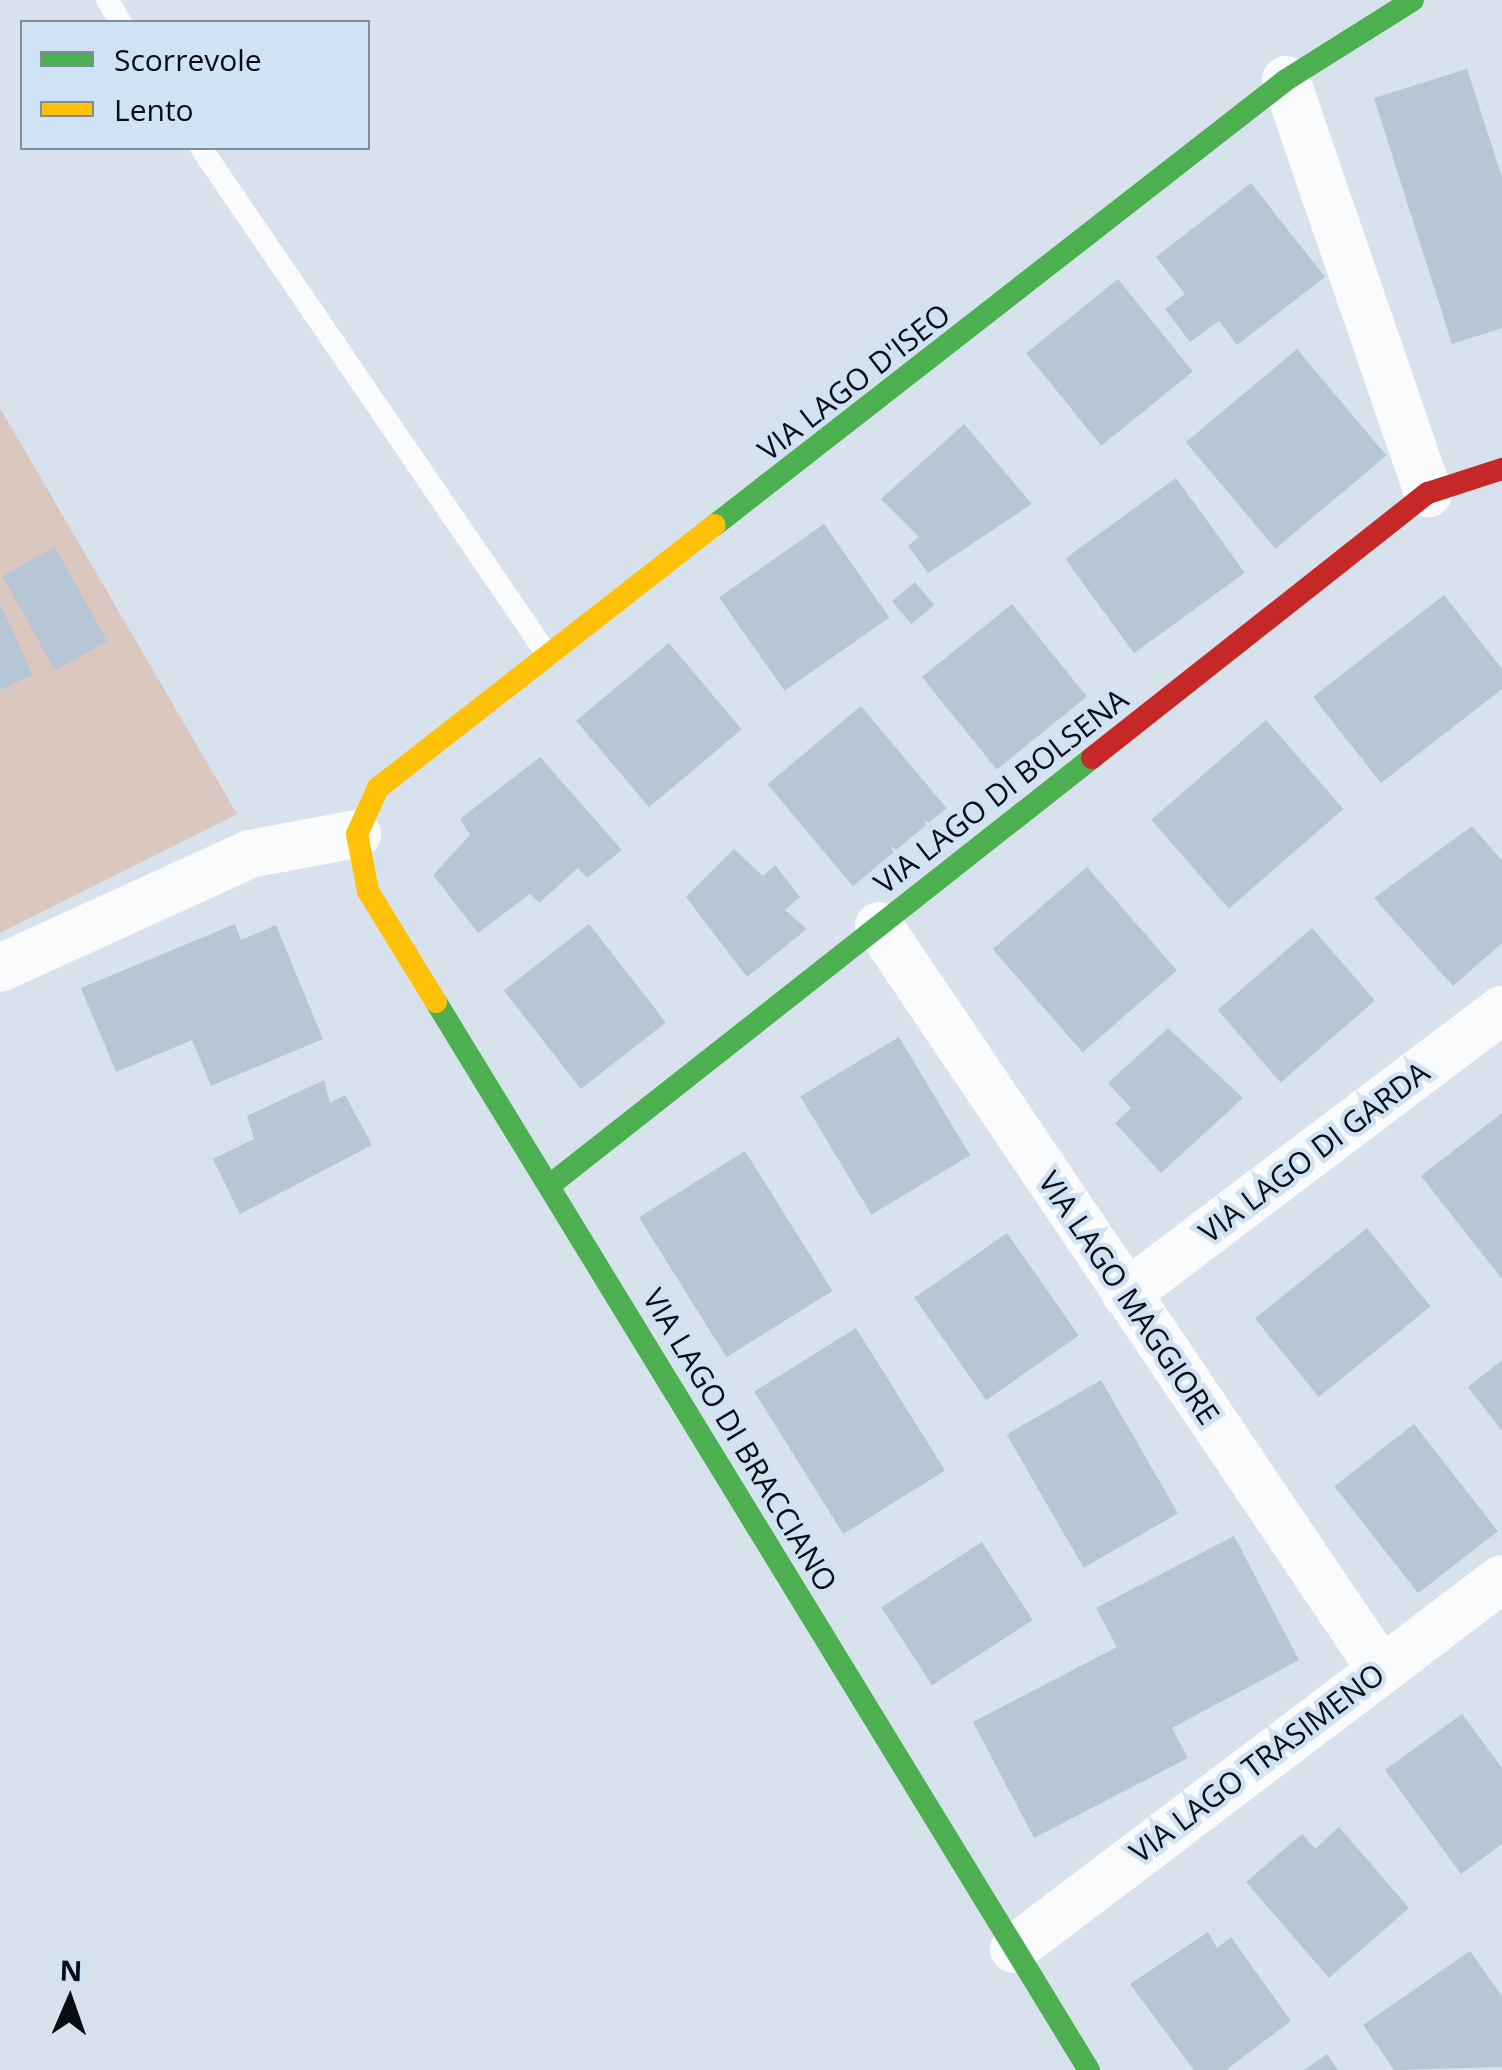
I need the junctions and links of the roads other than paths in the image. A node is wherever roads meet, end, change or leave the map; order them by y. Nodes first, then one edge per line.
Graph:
1 (1413, 0) edge
2 (1286, 80) junction
3 (202, 150) edge
4 (1502, 469) edge
5 (1428, 493) junction
6 (550, 658) junction
7 (357, 834) junction
8 (879, 926) junction
9 (0, 968) edge
10 (1502, 1010) edge
11 (550, 1184) junction
12 (1126, 1294) junction
13 (1502, 1578) edge
14 (1380, 1668) junction
15 (1014, 1949) junction
16 (1089, 2070) edge

1 - 2 street, VIA LAGO D'ISEO
2 - 5 street
2 - 6 street, VIA LAGO D'ISEO
3 - 6 lane
4 - 5 street, VIA LAGO DI BOLSENA
5 - 8 street, VIA LAGO DI BOLSENA
6 - 7 street, VIA LAGO D'ISEO
7 - 9 street
7 - 11 street, VIA LAGO DI BRACCIANO
8 - 11 street, VIA LAGO DI BOLSENA
8 - 12 street, VIA LAGO MAGGIORE
10 - 12 street, VIA LAGO DI GARDA
11 - 15 street, VIA LAGO DI BRACCIANO
12 - 14 street, VIA LAGO MAGGIORE
13 - 14 street, VIA LAGO TRASIMENO
14 - 15 street, VIA LAGO TRASIMENO
15 - 16 street, VIA LAGO DI BRACCIANO

